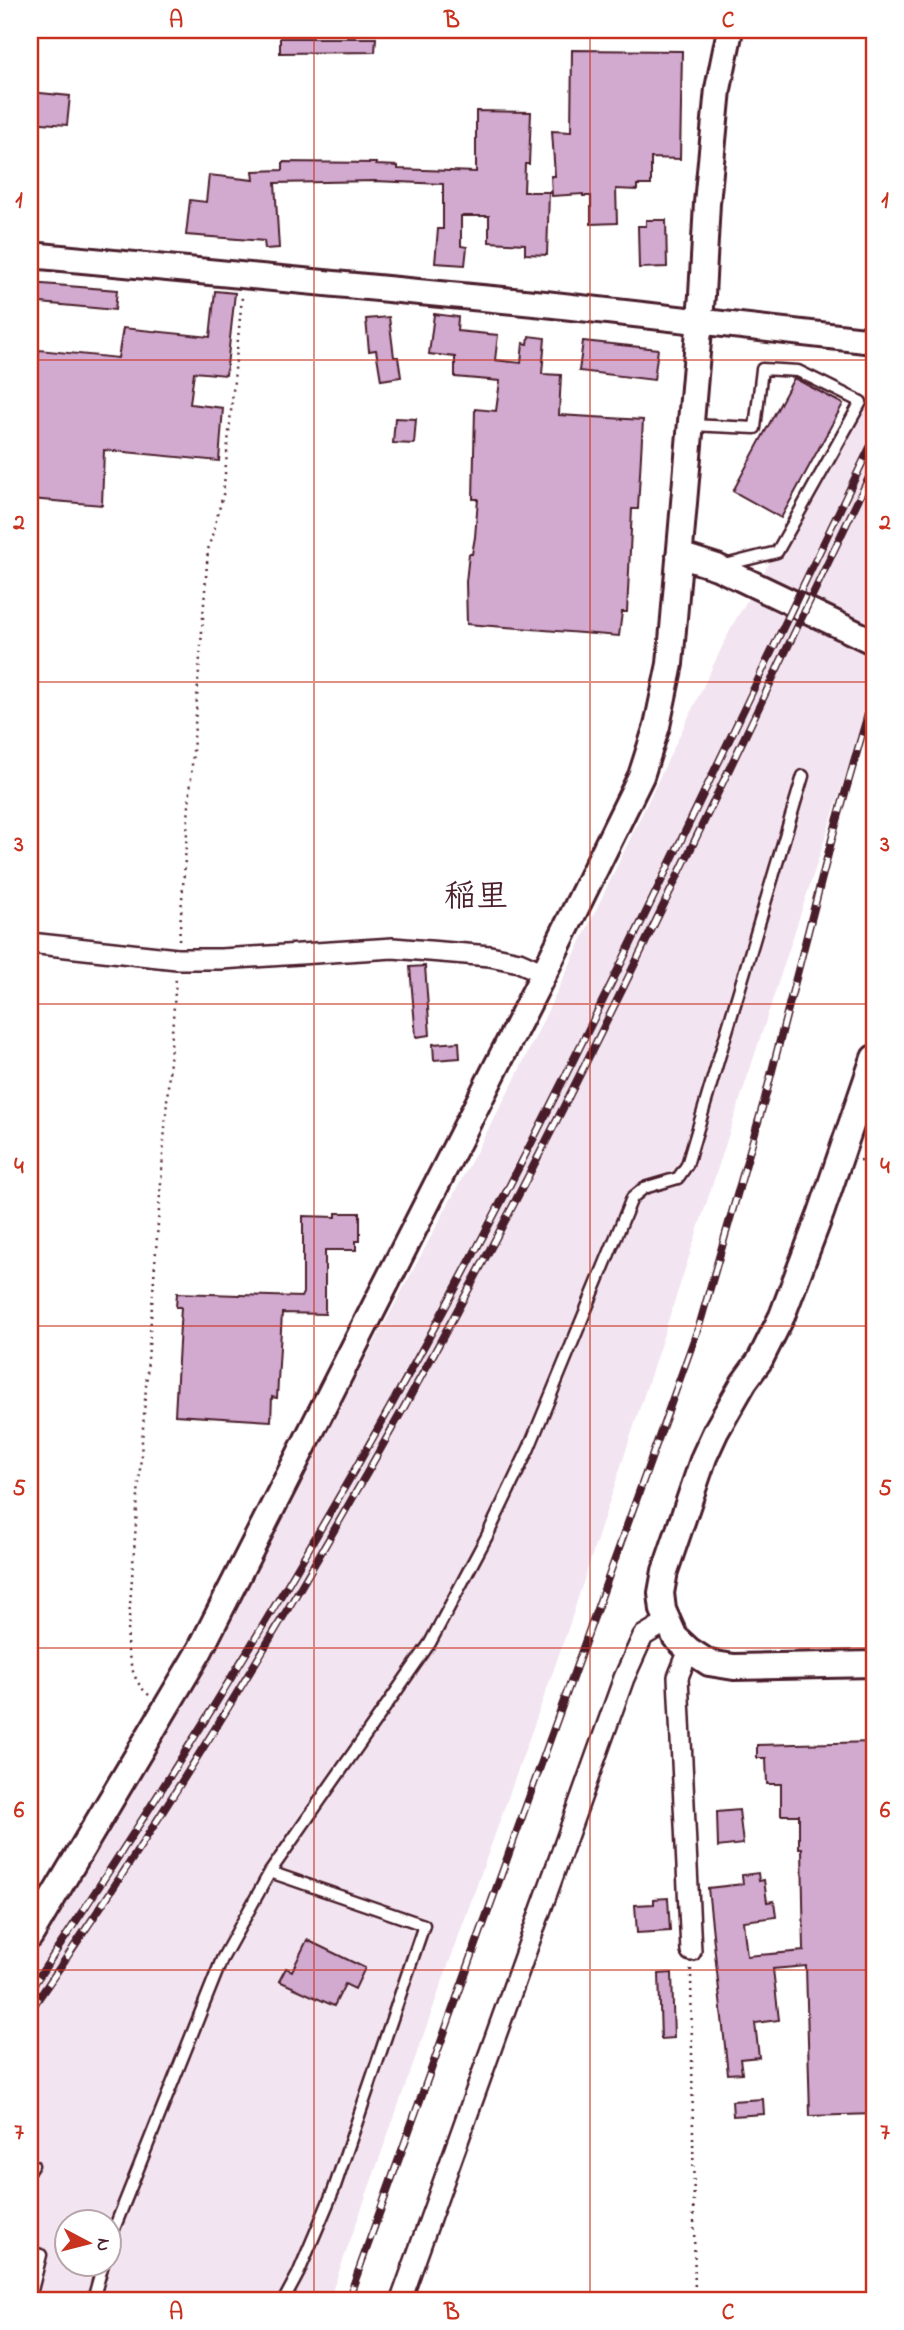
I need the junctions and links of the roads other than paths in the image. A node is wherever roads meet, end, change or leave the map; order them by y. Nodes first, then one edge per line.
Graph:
1 (730, 30) edge
2 (30, 255) edge
3 (699, 322) junction
4 (874, 341) edge
5 (690, 425) junction
6 (678, 555) junction
7 (717, 567) junction
8 (874, 642) edge
9 (803, 776) dead end
10 (30, 943) edge
11 (544, 972) junction
12 (874, 1058) edge
13 (668, 1621) junction
14 (689, 1650) junction
15 (874, 1664) edge
16 (270, 1872) junction
17 (30, 1936) edge
18 (691, 1951) road end
19 (122, 2209) edge
20 (30, 2252) edge
21 (99, 2278) edge
22 (30, 2298) edge
23 (93, 2300) edge
24 (284, 2300) edge
25 (401, 2300) edge

1 - 3 street
2 - 3 street
3 - 4 street
3 - 5 street
5 - 6 street
5 - 7 lane
6 - 7 street
6 - 11 street
7 - 8 street
9 - 16 lane
10 - 11 street
11 - 17 street
12 - 13 street
13 - 14 street
13 - 25 street
14 - 15 street
14 - 18 street
16 - 19 lane
16 - 24 lane
20 - 22 lane
21 - 23 lane

